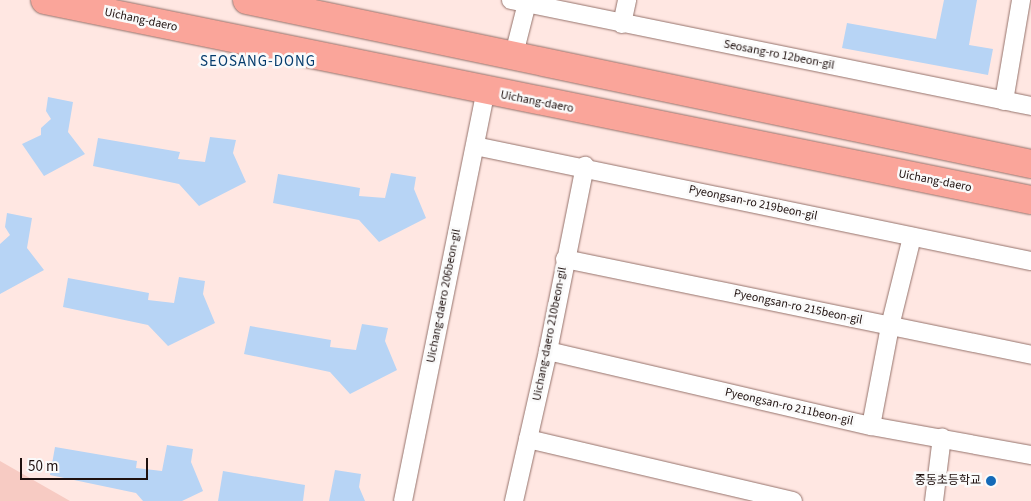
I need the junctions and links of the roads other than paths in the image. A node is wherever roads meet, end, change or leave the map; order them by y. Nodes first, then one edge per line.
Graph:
1 (44, 0) edge
2 (248, 0) edge
3 (627, 0) edge
4 (1021, 0) edge
5 (521, 1) edge
6 (622, 24) junction
7 (514, 54) junction
8 (486, 91) junction
9 (1004, 100) junction
10 (1031, 106) edge
11 (475, 146) junction
12 (1031, 164) edge
13 (584, 166) junction
14 (1031, 200) edge
15 (912, 237) junction
16 (564, 259) junction
17 (1031, 262) edge
18 (890, 326) junction
19 (548, 351) junction
20 (1031, 355) edge
21 (871, 426) junction
22 (942, 437) junction
23 (528, 439) junction
24 (1031, 455) edge
25 (403, 501) edge
26 (514, 501) edge
27 (793, 501) edge
28 (934, 501) edge

1 - 8 main road, Uichang-daero
2 - 7 main road
3 - 6 street
4 - 9 street
5 - 6 street, Seosang-ro 12beon-gil
5 - 7 street, Seosang-ro 12beon-gil
6 - 9 street, Seosang-ro 12beon-gil
7 - 12 main road
8 - 11 street, Uichang-daero 206beon-gil
8 - 14 main road, Uichang-daero
9 - 10 street, Seosang-ro 12beon-gil
11 - 13 street, Pyeongsan-ro 219beon-gil
11 - 25 street, Uichang-daero 206beon-gil
13 - 15 street, Pyeongsan-ro 219beon-gil
13 - 16 street, Uichang-daero 210beon-gil
15 - 17 street, Pyeongsan-ro 219beon-gil
15 - 18 street
16 - 18 street, Pyeongsan-ro 215beon-gil
16 - 19 street, Uichang-daero 210beon-gil
18 - 20 street, Pyeongsan-ro 215beon-gil
18 - 21 street
19 - 21 street, Pyeongsan-ro 211beon-gil
19 - 23 street, Uichang-daero 210beon-gil
21 - 22 street, Pyeongsan-ro 211beon-gil
22 - 24 street, Pyeongsan-ro 211beon-gil
22 - 28 street
23 - 26 street, Uichang-daero 210beon-gil
23 - 27 street

